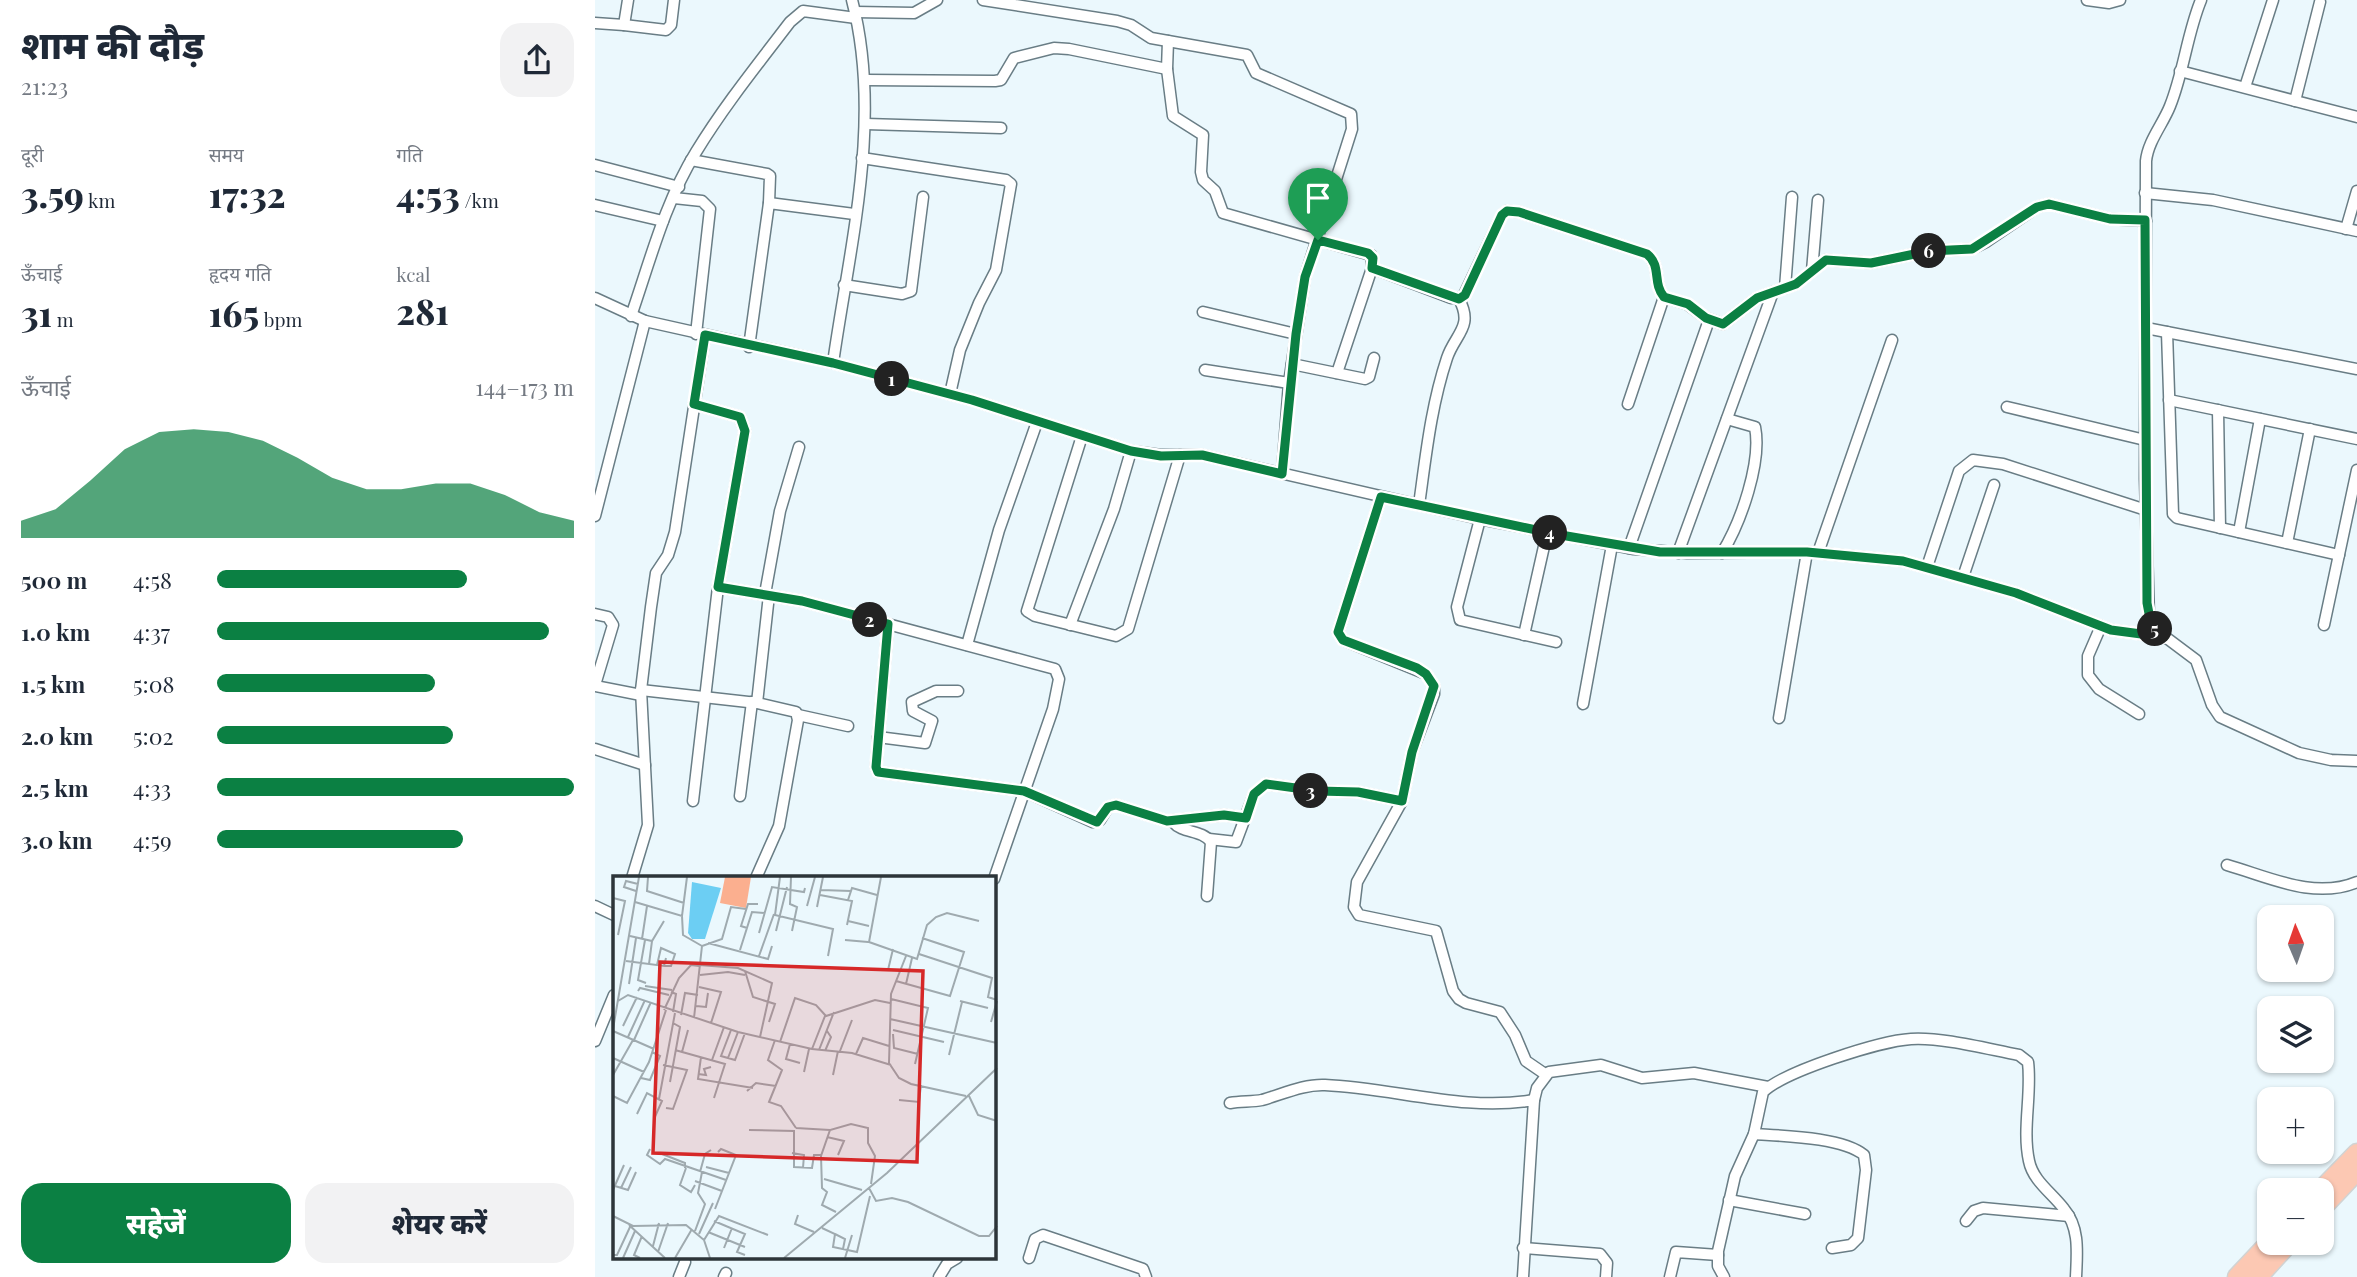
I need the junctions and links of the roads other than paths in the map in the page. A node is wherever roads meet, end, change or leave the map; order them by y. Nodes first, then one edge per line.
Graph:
1 (628, 0) edge
2 (674, 0) edge
3 (852, 0) edge
4 (937, 0) edge
5 (983, 0) edge
6 (2087, 0) edge
7 (2120, 0) edge
8 (2201, 0) edge
9 (2273, 0) edge
10 (2320, 2) dead end
11 (856, 15) junction
12 (595, 23) edge
13 (624, 25) junction
14 (1168, 41) junction
15 (1167, 69) junction
16 (2180, 71) junction
17 (866, 80) junction
18 (2245, 88) junction
19 (2295, 101) junction
20 (2357, 117) edge
21 (866, 124) junction
22 (1001, 128) dead end
23 (862, 159) junction
24 (691, 160) junction
25 (595, 165) edge
26 (679, 187) junction
27 (2357, 191) edge
28 (2145, 192) junction
29 (923, 197) dead end
30 (1792, 197) dead end
31 (674, 198) junction
32 (1818, 200) dead end
33 (768, 203) junction
34 (595, 205) edge
35 (854, 214) junction
36 (2145, 220) junction
37 (663, 221) junction
38 (2352, 230) edge
39 (1318, 240) junction
40 (1372, 268) junction
41 (1812, 271) junction
42 (844, 285) junction
43 (1785, 288) junction
44 (1773, 292) junction
45 (1664, 297) junction
46 (595, 298) edge
47 (1459, 299) junction
48 (1203, 312) dead end
49 (631, 316) junction
50 (1709, 320) junction
51 (645, 321) junction
52 (2145, 328) junction
53 (2167, 332) junction
54 (700, 334) junction
55 (1296, 334) junction
56 (1892, 340) dead end
57 (749, 347) junction
58 (1374, 358) dead end
59 (833, 363) junction
60 (1292, 364) junction
61 (2357, 369) edge
62 (1205, 370) dead end
63 (1337, 373) junction
64 (1289, 383) junction
65 (950, 394) junction
66 (2169, 400) junction
67 (694, 404) junction
68 (1628, 404) dead end
69 (2007, 407) dead end
70 (2218, 410) junction
71 (1727, 419) junction
72 (2260, 419) junction
73 (1037, 422) junction
74 (2310, 429) junction
75 (1082, 436) junction
76 (2357, 439) edge
77 (2145, 440) junction
78 (799, 447) dead end
79 (1131, 451) junction
80 (1180, 455) junction
81 (2357, 470) edge
82 (1282, 474) junction
83 (1994, 485) dead end
84 (1381, 497) junction
85 (1419, 505) junction
86 (2146, 510) junction
87 (595, 516) edge
88 (1480, 519) junction
89 (2220, 528) junction
90 (2239, 532) junction
91 (1547, 533) junction
92 (2287, 543) junction
93 (1612, 545) junction
94 (1629, 548) junction
95 (1678, 553) junction
96 (1722, 553) junction
97 (1813, 553) junction
98 (2339, 555) junction
99 (1927, 567) junction
100 (1963, 578) junction
101 (718, 587) junction
102 (767, 595) junction
103 (595, 614) edge
104 (888, 624) junction
105 (1070, 625) junction
106 (2324, 625) dead end
107 (2101, 626) junction
108 (1524, 635) junction
109 (2164, 637) junction
110 (1556, 642) dead end
111 (967, 645) junction
112 (595, 686) edge
113 (958, 691) dead end
114 (641, 693) junction
115 (704, 696) junction
116 (754, 703) junction
117 (1583, 704) dead end
118 (2139, 714) dead end
119 (798, 716) junction
120 (1779, 718) dead end
121 (848, 726) dead end
122 (878, 737) junction
123 (595, 749) edge
124 (2357, 761) edge
125 (645, 765) junction
126 (1024, 791) junction
127 (740, 796) dead end
128 (693, 801) dead end
129 (1402, 801) junction
130 (1246, 818) junction
131 (1173, 822) junction
132 (1209, 839) junction
133 (2227, 865) dead end
134 (633, 876) edge
135 (757, 876) edge
136 (995, 876) edge
137 (2357, 882) edge
138 (1207, 896) dead end
139 (596, 910) edge
140 (613, 915) edge
141 (613, 997) edge
142 (595, 1041) edge
143 (1545, 1074) junction
144 (1769, 1087) junction
145 (1534, 1100) junction
146 (1230, 1103) dead end
147 (1754, 1134) junction
148 (2357, 1153) edge
149 (2357, 1171) edge
150 (2333, 1178) edge
151 (2334, 1195) edge
152 (1729, 1200) junction
153 (1805, 1214) dead end
154 (2069, 1216) junction
155 (1966, 1221) dead end
156 (1523, 1248) junction
157 (1832, 1248) dead end
158 (1718, 1255) junction
159 (2258, 1255) edge
160 (2278, 1255) edge
161 (1029, 1258) dead end
162 (954, 1260) edge
163 (685, 1262) dead end
164 (679, 1277) edge
165 (939, 1277) edge
166 (1146, 1277) edge
167 (1523, 1277) edge
168 (1606, 1277) edge
169 (1670, 1277) edge
170 (1724, 1277) edge
171 (2076, 1277) edge
172 (2237, 1277) edge
173 (2258, 1277) edge

1 - 13 street
2 - 13 street
3 - 11 street
4 - 11 street
5 - 14 street
6 - 7 street
8 - 16 street
9 - 18 street
10 - 19 street
11 - 17 street
11 - 24 street
12 - 13 street
14 - 15 street
14 - 39 street
15 - 17 street
15 - 39 street
16 - 18 street
16 - 28 street
17 - 21 street
18 - 19 street
19 - 20 street
21 - 22 street
21 - 23 street
23 - 35 street
23 - 65 street
24 - 26 street
24 - 33 street
25 - 26 street
26 - 31 street
27 - 38 street
28 - 36 street
28 - 38 street
29 - 42 street
30 - 43 street
31 - 37 street
31 - 54 street
32 - 41 street
33 - 35 street
33 - 57 street
34 - 37 street
35 - 42 street
36 - 41 street
36 - 52 street
37 - 49 street
39 - 40 street
39 - 55 street
40 - 47 street
40 - 63 street
41 - 43 street
42 - 59 street
43 - 44 street
44 - 50 street
44 - 71 street
45 - 47 street
45 - 50 street
45 - 68 street
46 - 49 street
47 - 85 street
48 - 55 street
49 - 51 street
50 - 94 street
51 - 54 street
51 - 87 street
52 - 53 street
52 - 77 street
53 - 61 street
53 - 66 street
54 - 57 street
54 - 67 street
55 - 60 street
56 - 97 street
57 - 59 street
58 - 63 street
59 - 65 street
60 - 63 street
60 - 64 street
62 - 64 street
64 - 82 street
65 - 73 street
66 - 70 street
66 - 89 street
67 - 101 street
67 - 114 street
69 - 77 street
70 - 72 street
70 - 89 street
71 - 95 street
71 - 96 street
72 - 74 street
72 - 90 street
73 - 75 street
73 - 111 street
74 - 76 street
74 - 92 street
75 - 79 street
75 - 105 street
77 - 86 street
78 - 102 street
79 - 80 street
79 - 105 street
80 - 82 street
80 - 105 street
81 - 98 street
82 - 84 street
83 - 100 street
84 - 85 street
84 - 129 street
85 - 88 street
86 - 99 street
86 - 109 street
88 - 91 street
88 - 108 street
89 - 90 street
90 - 92 street
91 - 93 street
91 - 108 street
92 - 98 street
93 - 94 street
93 - 117 street
94 - 95 street
95 - 96 street
96 - 97 street
97 - 99 street
97 - 120 street
98 - 106 street
99 - 100 street
100 - 107 street
101 - 102 street
101 - 115 street
102 - 104 street
102 - 116 street
103 - 112 street
104 - 111 street
104 - 122 street
107 - 109 street
107 - 118 street
108 - 110 street
109 - 124 street
111 - 126 street
112 - 114 street
113 - 122 street
114 - 115 street
114 - 125 street
115 - 116 street
115 - 128 street
116 - 119 street
116 - 127 street
119 - 121 street
119 - 135 street
122 - 126 street
123 - 125 street
125 - 134 street
126 - 131 street
126 - 136 street
129 - 130 street
129 - 143 street
130 - 131 street
130 - 132 street
131 - 132 street
132 - 138 street
133 - 137 street
139 - 140 street
141 - 142 street
143 - 144 street
143 - 145 street
144 - 147 street
144 - 154 street
145 - 146 street
145 - 156 street
147 - 152 street
147 - 157 street
148 - 150 highway
149 - 151 highway
152 - 153 street
152 - 158 street
154 - 155 street
154 - 171 street
156 - 167 street
156 - 168 street
158 - 169 street
158 - 170 street
159 - 172 highway
160 - 173 highway
161 - 166 street
162 - 165 street
163 - 164 street

